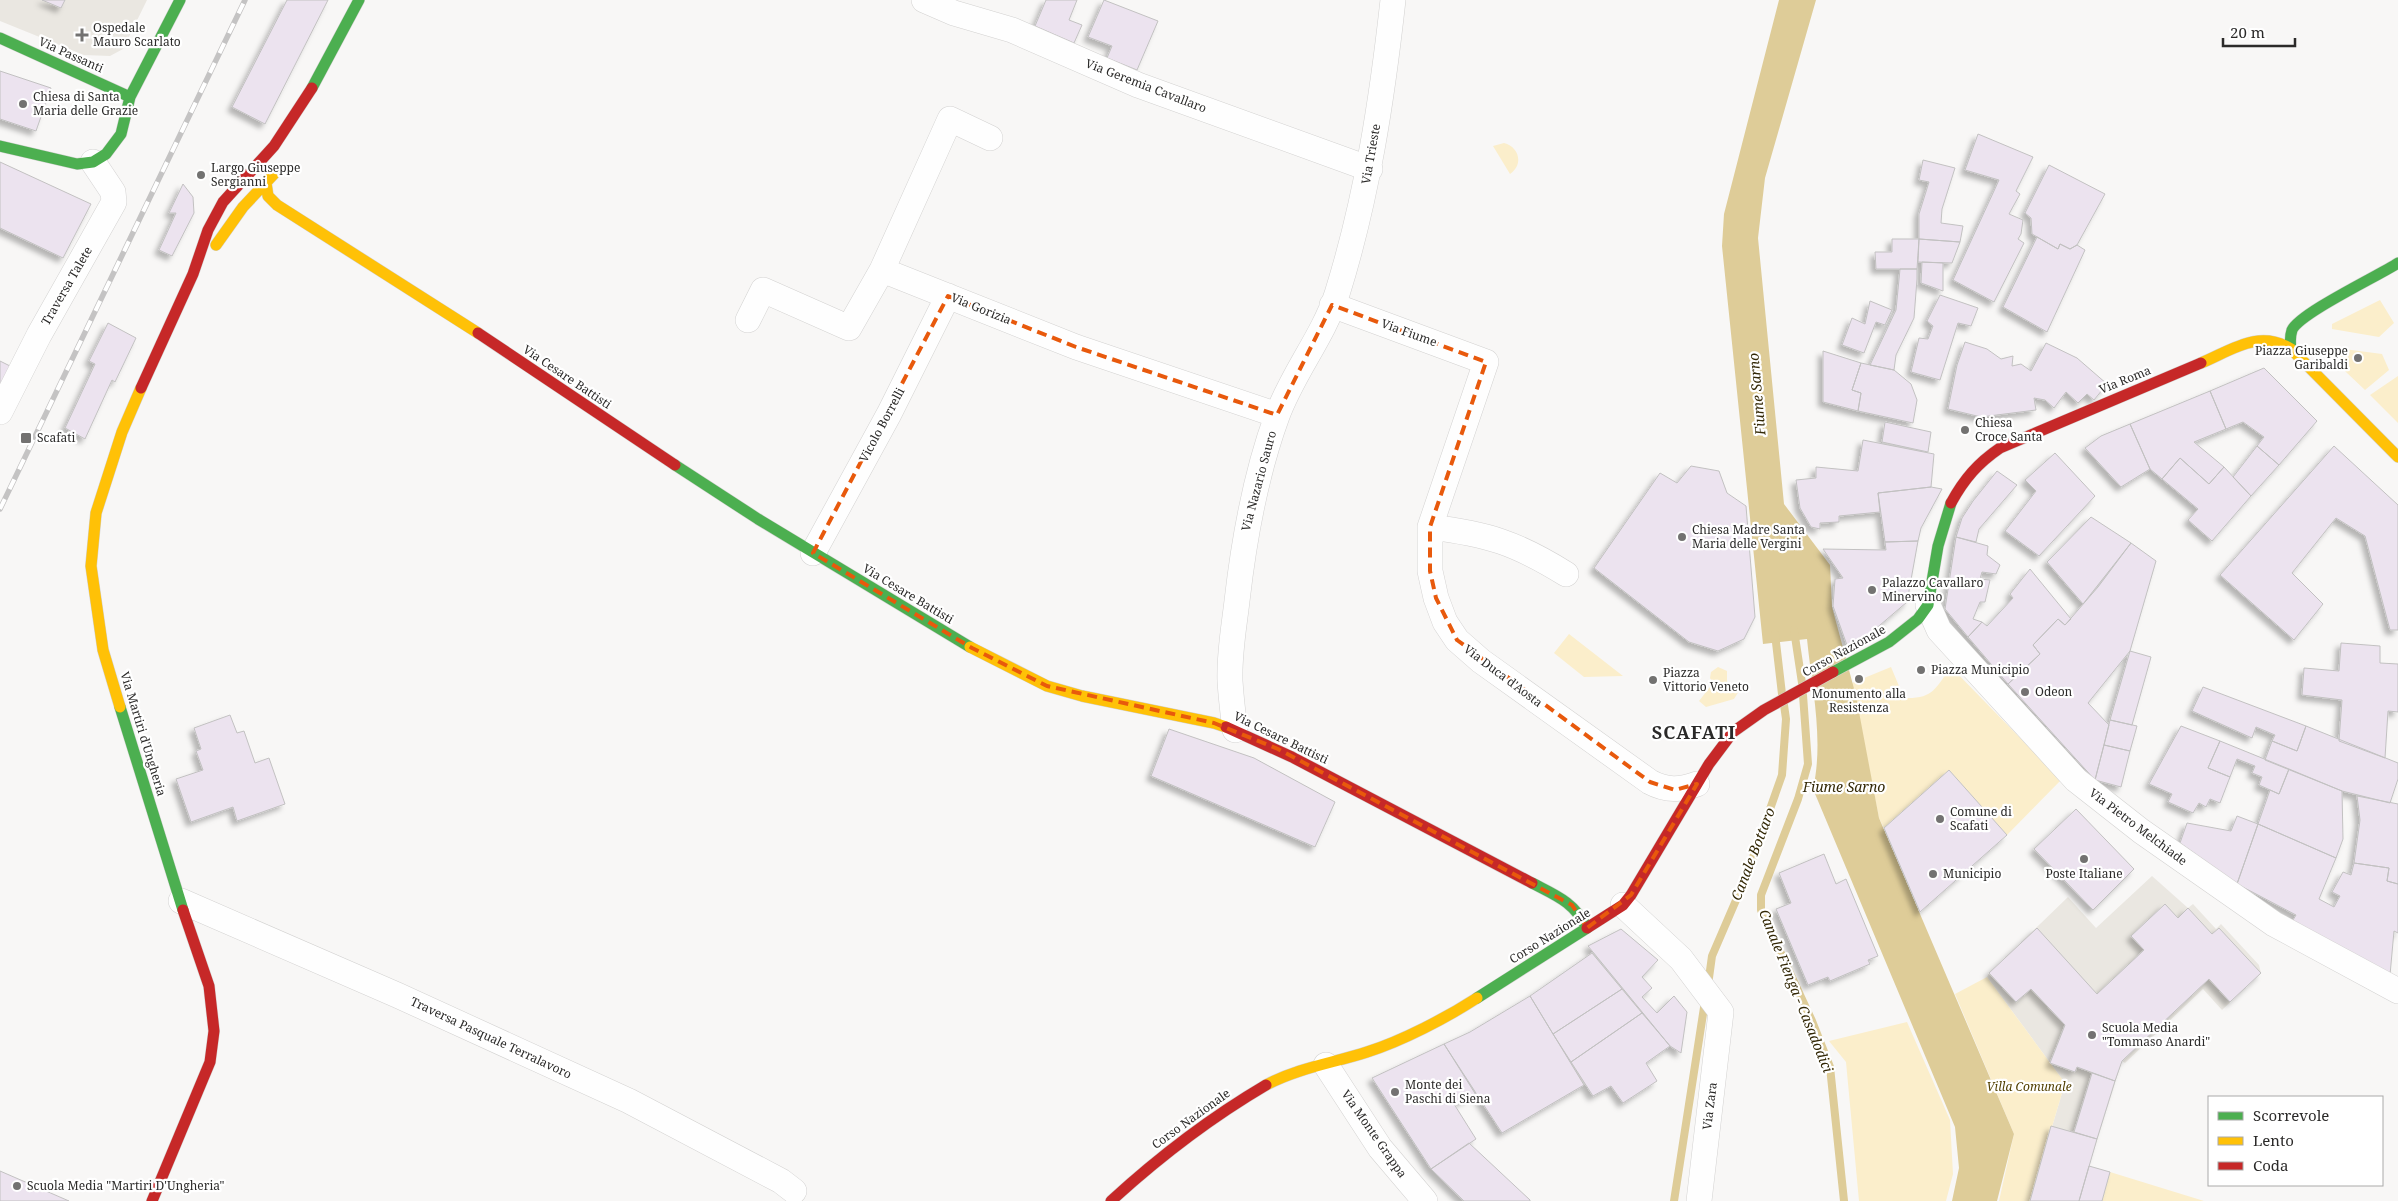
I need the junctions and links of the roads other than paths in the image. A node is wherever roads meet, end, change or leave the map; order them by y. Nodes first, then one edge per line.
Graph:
1 (180, 0) edge
2 (359, 0) edge
3 (924, 0) edge
4 (1393, 0) edge
5 (0, 38) edge
6 (317, 81) junction
7 (130, 98) junction
8 (308, 117) dead end
9 (990, 138) dead end
10 (0, 146) edge
11 (93, 162) junction
12 (283, 164) dead end
13 (1370, 169) junction
14 (266, 183) junction
15 (2398, 263) edge
16 (882, 270) junction
17 (193, 274) junction
18 (948, 296) junction
19 (1332, 305) junction
20 (748, 320) dead end
21 (2291, 349) junction
22 (1486, 362) joint
23 (0, 412) edge
24 (1277, 416) junction
25 (2398, 457) edge
26 (1430, 527) junction
27 (813, 553) junction
28 (1566, 574) dead end
29 (1928, 605) junction
30 (1235, 730) junction
31 (1697, 784) junction
32 (181, 901) junction
33 (1623, 905) junction
34 (1587, 928) junction
35 (2398, 991) edge
36 (1326, 1065) junction
37 (794, 1191) dead end
38 (152, 1201) edge
39 (1111, 1201) edge
40 (1425, 1201) edge
41 (1699, 1201) edge

1 - 7 main road
2 - 6 main road
3 - 13 street, Via Geremia Cavallaro
4 - 13 street, Via Trieste
5 - 7 main road, Via Passanti
6 - 8 main road
6 - 17 main road, Via Martiri d'Ungheria
7 - 11 main road
9 - 16 street
10 - 11 main road
11 - 23 street, Traversa Talete
12 - 14 main road, Via Martiri d'Ungheria
13 - 19 street, Via Trieste
14 - 17 main road, Via Martiri d'Ungheria
14 - 27 main road, Via Cesare Battisti
15 - 21 main road
16 - 18 street, Via Gorizia
16 - 20 street
17 - 32 main road, Via Martiri d'Ungheria
18 - 24 street, Via Gorizia
18 - 27 street, Vicolo Borrelli
19 - 22 street, Via Fiume
19 - 24 street, Via Nazario Sauro
21 - 25 main road
21 - 29 main road, Via Roma
22 - 26 street, Via Duca d'Aosta
24 - 30 street, Via Nazario Sauro
26 - 28 street
26 - 31 street, Via Duca d'Aosta
27 - 30 main road, Via Cesare Battisti
29 - 31 main road, Corso Nazionale
29 - 35 street, Via Pietro Melchiade
30 - 34 main road, Via Cesare Battisti
31 - 33 main road, Corso Nazionale
32 - 37 street, Traversa Pasquale Terralavoro
32 - 38 main road, Via Martiri d'Ungheria
33 - 34 main road, Corso Nazionale
33 - 41 street, Via Zara
34 - 36 main road, Corso Nazionale
36 - 39 main road, Corso Nazionale
36 - 40 street, Via Monte Grappa

